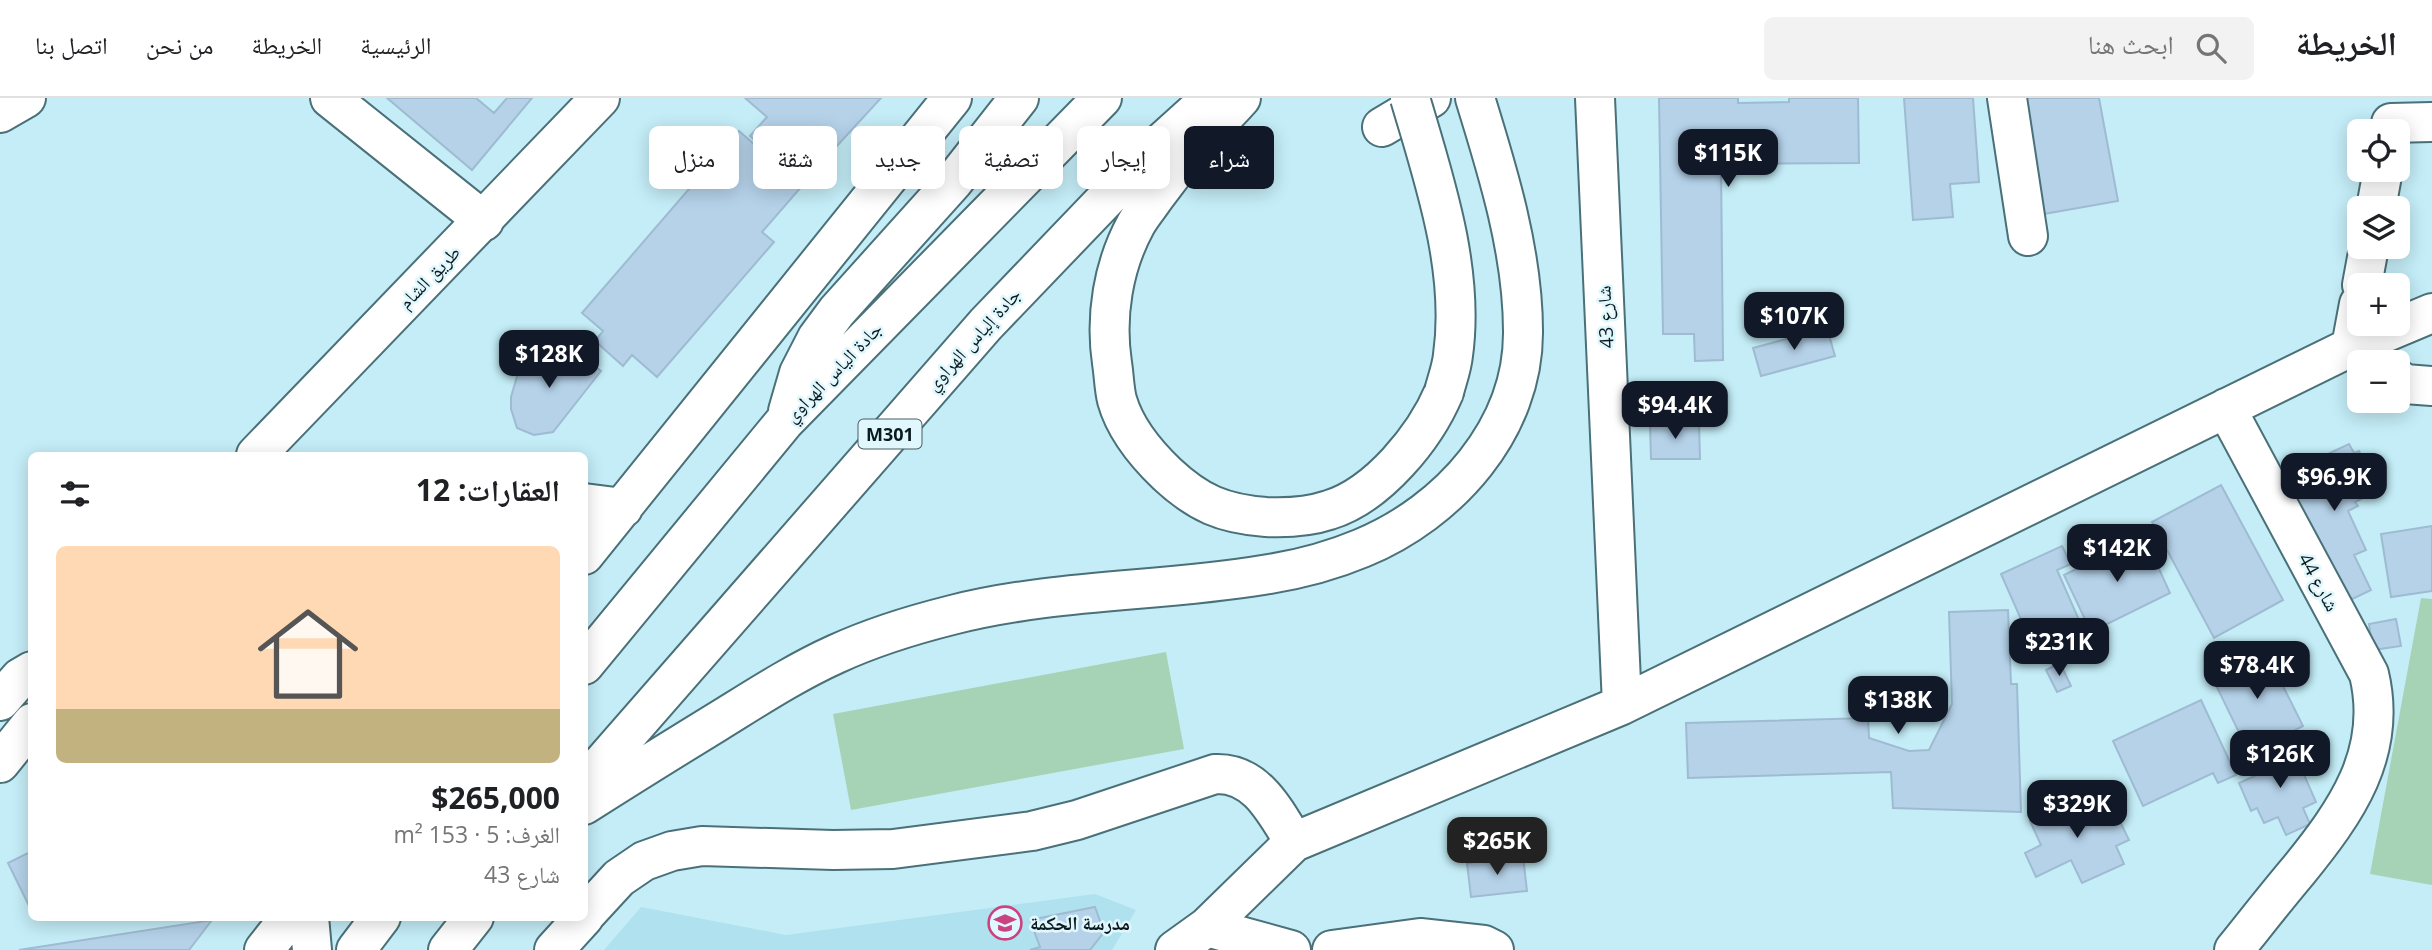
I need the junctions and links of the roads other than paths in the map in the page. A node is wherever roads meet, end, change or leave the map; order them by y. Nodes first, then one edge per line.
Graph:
1 (26, 98) edge
2 (330, 98) edge
3 (600, 98) edge
4 (952, 98) edge
5 (1019, 98) edge
6 (1102, 98) edge
7 (1211, 98) edge
8 (1241, 98) edge
9 (1410, 98) edge
10 (1431, 98) edge
11 (1475, 98) edge
12 (1595, 98) edge
13 (2007, 98) edge
14 (0, 113) edge
15 (2391, 117) edge
16 (2432, 122) edge
17 (1382, 127) dead end
18 (484, 221) junction
19 (2028, 236) dead end
20 (2432, 313) edge
21 (2371, 350) edge
22 (2347, 361) edge
23 (2410, 384) edge
24 (2432, 386) edge
25 (2226, 408) junction
26 (785, 421) junction
27 (259, 452) edge
28 (588, 504) edge
29 (623, 509) junction
30 (588, 550) edge
31 (588, 660) edge
32 (28, 673) edge
33 (0, 701) edge
34 (1622, 705) junction
35 (28, 728) edge
36 (0, 764) edge
37 (588, 779) edge
38 (588, 802) edge
39 (1294, 842) junction
40 (588, 913) edge
41 (287, 921) edge
42 (309, 921) edge
43 (379, 921) edge
44 (471, 921) edge
45 (580, 921) edge
46 (1208, 927) junction
47 (264, 950) edge
48 (312, 950) edge
49 (356, 950) edge
50 (448, 950) edge
51 (554, 950) edge
52 (1175, 950) edge
53 (1291, 950) edge
54 (1332, 950) edge
55 (1494, 950) edge
56 (2234, 950) edge

1 - 14 main road
2 - 18 main road
3 - 18 main road, طريق الشام
4 - 29 main road
5 - 26 main road
6 - 26 main road, جادة الياس الهراوي
7 - 37 main road, جادة إلياس الهراوي / M301
8 - 9 main road, bridge
10 - 17 main road
11 - 38 main road
12 - 34 main road, شارع 43
13 - 19 main road
15 - 16 main road
18 - 27 main road, طريق الشام
20 - 21 main road
22 - 25 main road
23 - 24 main road
25 - 34 main road
25 - 56 main road, شارع 44
26 - 31 main road, جادة الياس الهراوي
28 - 29 main road
29 - 30 main road
32 - 33 main road
34 - 39 main road
35 - 36 main road
39 - 40 main road
39 - 46 main road
41 - 47 main road
42 - 48 main road
43 - 49 main road
44 - 50 main road
45 - 51 main road
46 - 52 main road
46 - 53 main road
54 - 55 main road

